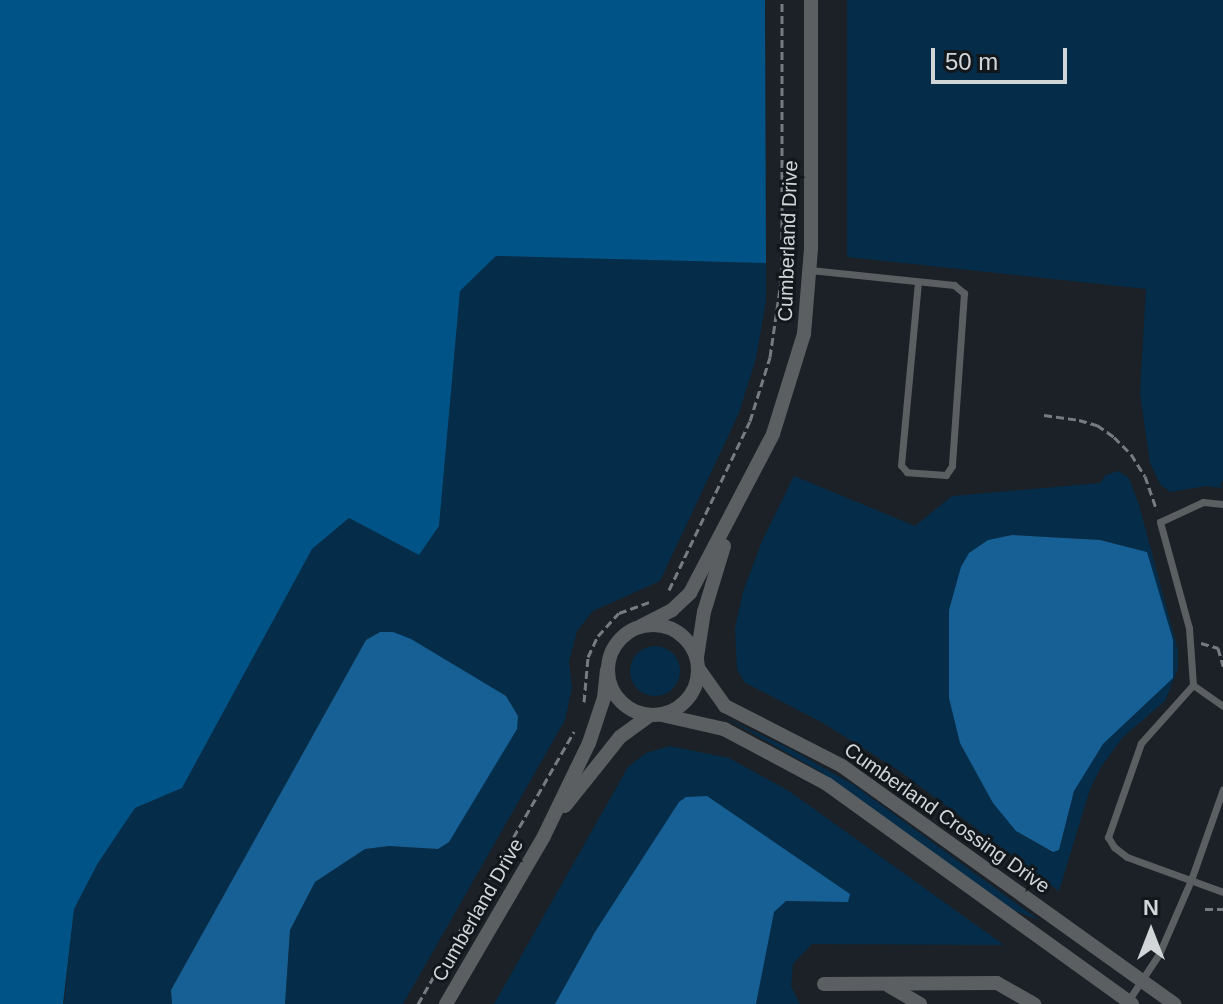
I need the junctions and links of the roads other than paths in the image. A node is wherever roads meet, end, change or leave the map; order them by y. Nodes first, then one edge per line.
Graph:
1 (811, 0) edge
2 (809, 270) junction
3 (918, 282) junction
4 (1223, 504) edge
5 (732, 518) junction
6 (641, 626) junction
7 (698, 662) junction
8 (607, 670) junction
9 (1193, 685) junction
10 (1223, 706) edge
11 (656, 715) junction
12 (1223, 789) edge
13 (544, 836) junction
14 (1191, 880) junction
15 (1223, 892) edge
16 (1142, 981) junction
17 (824, 984) dead end
18 (888, 986) junction
19 (1130, 1003) edge
20 (446, 1004) edge
21 (920, 1004) edge
22 (1034, 1004) edge
23 (1175, 1004) edge

1 - 2 street, Cumberland Drive
2 - 3 lane
2 - 5 street, Cumberland Drive
3 - 3 lane
4 - 9 lane
5 - 6 street, Cumberland Drive
5 - 7 street, Cumberland Drive
6 - 7 street
6 - 8 street
7 - 11 street
7 - 16 street, Cumberland Crossing Drive
8 - 11 street
8 - 13 street, Cumberland Drive
9 - 10 lane
9 - 14 lane
11 - 13 street, Cumberland Drive
11 - 19 street, Cumberland Crossing Drive
12 - 14 lane
13 - 20 street, Cumberland Drive
14 - 15 lane
14 - 16 lane
16 - 19 lane
16 - 23 street, Cumberland Crossing Drive
17 - 18 street
18 - 21 street
18 - 22 street

